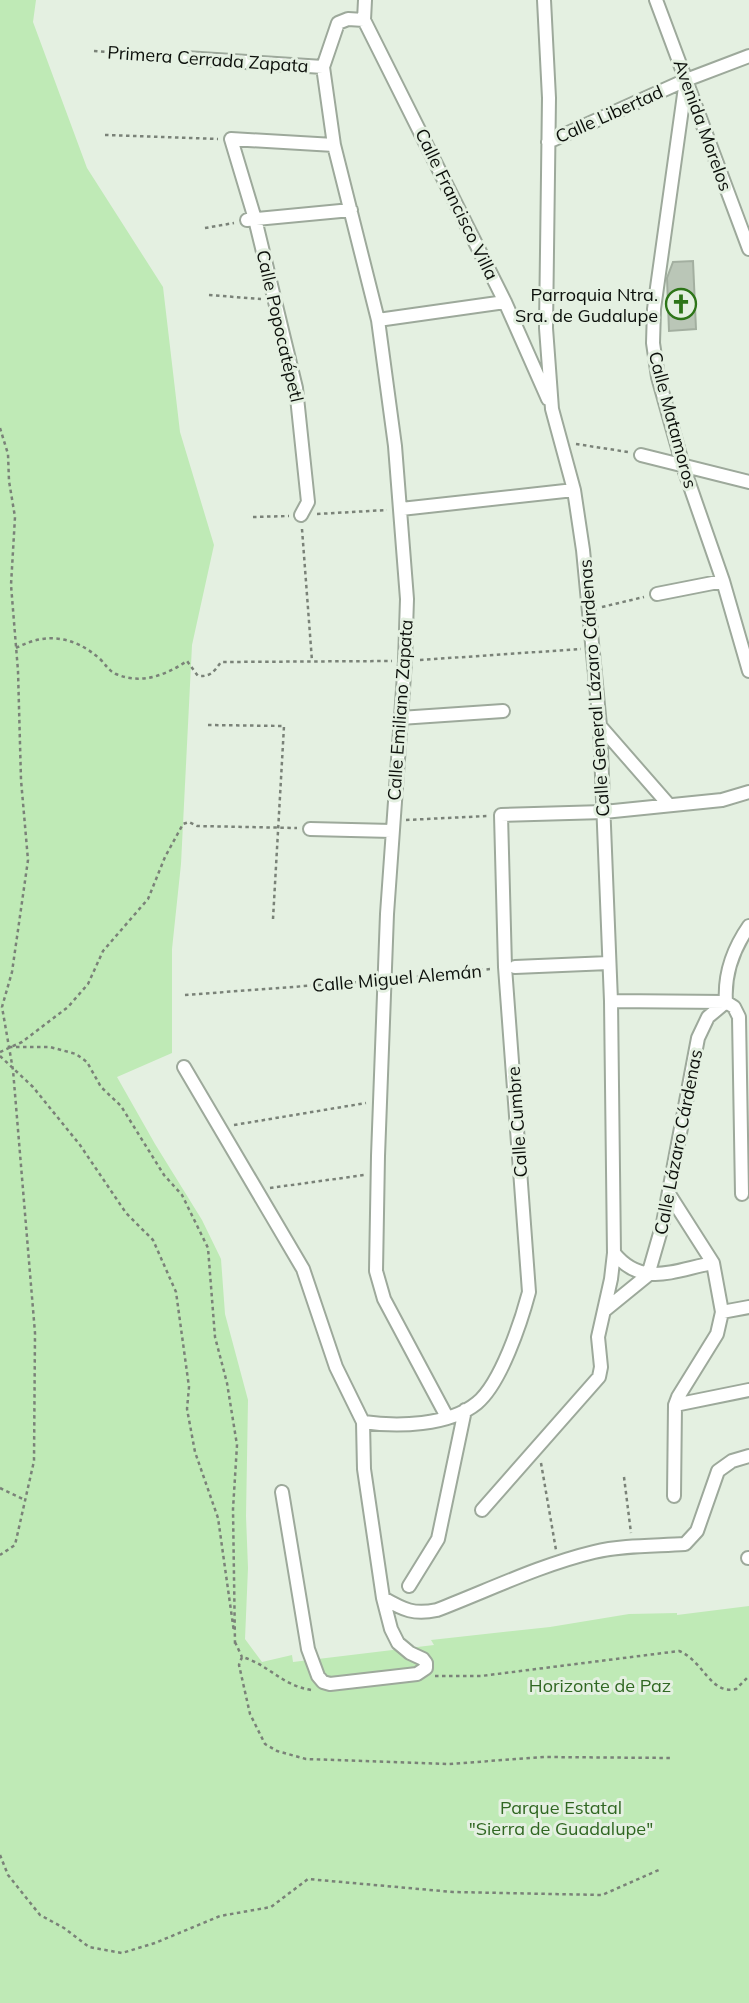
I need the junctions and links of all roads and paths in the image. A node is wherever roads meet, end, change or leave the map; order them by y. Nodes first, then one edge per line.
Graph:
1 (365, 0) edge
2 (544, 0) edge
3 (656, 0) edge
4 (364, 20) junction
5 (94, 51) dead end
6 (749, 56) edge
7 (185, 58) joint
8 (323, 67) junction
9 (686, 80) junction
10 (105, 135) dead end
11 (231, 139) junction
12 (548, 142) junction
13 (334, 145) junction
14 (351, 210) junction
15 (251, 220) junction
16 (205, 228) dead end
17 (749, 249) edge
18 (209, 295) dead end
19 (275, 298) junction
20 (505, 302) junction
21 (378, 320) junction
22 (552, 409) junction
23 (0, 428) edge
24 (559, 441) junction
25 (640, 454) joint
26 (683, 466) junction
27 (749, 482) edge
28 (574, 490) junction
29 (401, 509) junction
30 (301, 515) junction
31 (253, 517) dead end
32 (723, 580) junction
33 (657, 594) joint
34 (590, 611) junction
35 (16, 648) junction
36 (594, 648) junction
37 (312, 660) junction
38 (405, 662) junction
39 (749, 671) edge
40 (503, 711) dead end
41 (400, 718) junction
42 (208, 725) dead end
43 (600, 726) junction
44 (749, 792) edge
45 (668, 805) junction
46 (604, 812) junction
47 (501, 815) junction
48 (392, 826) junction
49 (277, 827) junction
50 (310, 829) joint
51 (273, 919) dead end
52 (749, 926) edge
53 (609, 962) junction
54 (510, 967) junction
55 (385, 980) junction
56 (185, 995) dead end
57 (611, 1001) junction
58 (726, 1002) junction
59 (9, 1047) junction
60 (0, 1054) edge
61 (12, 1065) junction
62 (184, 1067) dead end
63 (380, 1101) junction
64 (220, 1127) junction
65 (377, 1174) junction
66 (257, 1190) junction
67 (669, 1194) junction
68 (742, 1194) dead end
69 (614, 1252) junction
70 (713, 1263) junction
71 (648, 1275) junction
72 (749, 1307) edge
73 (605, 1310) junction
74 (722, 1312) junction
75 (749, 1390) edge
76 (675, 1405) junction
77 (465, 1410) junction
78 (447, 1417) junction
79 (363, 1422) junction
80 (538, 1446) junction
81 (749, 1456) edge
82 (624, 1477) dead end
83 (0, 1488) edge
84 (282, 1492) dead end
85 (674, 1496) dead end
86 (25, 1500) junction
87 (482, 1510) dead end
88 (632, 1547) junction
89 (0, 1555) edge
90 (559, 1562) junction
91 (409, 1586) dead end
92 (383, 1598) junction
93 (235, 1644) junction
94 (242, 1657) junction
95 (422, 1672) junction
96 (749, 1676) edge
97 (330, 1684) junction
98 (672, 1758) dead end
99 (0, 1855) edge
100 (661, 1869) dead end

1 - 4 street, Calle Francisco Villa
2 - 12 street, Calle General Lázaro Cárdenas
3 - 9 street, Avenida Morelos
4 - 8 street, Calle Emiliano Zapata
4 - 20 street, Calle Francisco Villa
5 - 7 path, Primera Cerrada Zapata
6 - 9 street, Calle Libertad
7 - 8 street, Primera Cerrada Zapata
8 - 13 street, Calle Emiliano Zapata
9 - 12 street, Calle Libertad
9 - 17 street, Avenida Morelos
9 - 26 street, Calle Matamoros
10 - 11 path
11 - 13 street
11 - 15 street, Calle Popocatépetl
12 - 22 street, Calle General Lázaro Cárdenas
13 - 14 street, Calle Emiliano Zapata
14 - 15 street
14 - 21 street, Calle Emiliano Zapata
15 - 16 path
15 - 19 street, Calle Popocatépetl
18 - 19 path
19 - 30 street, Calle Popocatépetl
20 - 21 street
20 - 22 street, Calle Francisco Villa
21 - 29 street, Calle Emiliano Zapata
22 - 24 street, Calle General Lázaro Cárdenas
23 - 35 path
24 - 25 path
24 - 28 street, Calle General Lázaro Cárdenas
25 - 26 street
26 - 27 street
26 - 32 street, Calle Matamoros
28 - 29 street
28 - 34 street, Calle General Lázaro Cárdenas
29 - 30 path
29 - 38 street, Calle Emiliano Zapata
30 - 31 path
30 - 37 path
32 - 33 street
32 - 39 street, Calle Matamoros
33 - 34 path
34 - 36 street, Calle General Lázaro Cárdenas
35 - 37 path
35 - 59 path
36 - 38 path
36 - 43 street, Calle General Lázaro Cárdenas
37 - 38 path
38 - 41 street, Calle Emiliano Zapata
40 - 41 street
41 - 48 street, Calle Emiliano Zapata
42 - 49 path
43 - 45 street
43 - 46 street, Calle General Lázaro Cárdenas
44 - 45 street
45 - 46 street
46 - 47 street
46 - 53 street, Calle General Lázaro Cárdenas
47 - 48 path
47 - 54 street, Calle Cumbre
48 - 50 street
48 - 55 street, Calle Emiliano Zapata
49 - 50 path
49 - 51 path
49 - 59 path
52 - 58 street
53 - 54 street
53 - 57 street, Calle General Lázaro Cárdenas
54 - 55 path, Calle Miguel Alemán
54 - 77 street, Calle Cumbre
55 - 56 path, Calle Miguel Alemán
55 - 63 street, Calle Emiliano Zapata
57 - 58 street
57 - 69 street, Calle General Lázaro Cárdenas
58 - 67 street, Calle Lázaro Cárdenas
58 - 68 street
59 - 60 path
59 - 61 path
59 - 93 path
60 - 61 path
61 - 86 path
61 - 93 path
62 - 64 street
63 - 64 path
63 - 65 street, Calle Emiliano Zapata
64 - 66 street
65 - 66 path
65 - 78 street, Calle Emiliano Zapata
66 - 79 street
67 - 70 street
67 - 71 street, Calle Lázaro Cárdenas
69 - 71 street
69 - 73 street, Calle General Lázaro Cárdenas
70 - 71 street
70 - 74 street
71 - 73 street
72 - 74 street
73 - 80 street, Calle General Lázaro Cárdenas
74 - 76 street
75 - 76 street
76 - 85 street
77 - 78 street, Calle Cumbre
77 - 91 street
78 - 79 street, Calle Cumbre
79 - 92 street
80 - 87 street
80 - 90 path
81 - 88 street
82 - 88 path
83 - 86 path
84 - 97 street
86 - 89 path
88 - 90 street
90 - 92 street
92 - 95 street
93 - 94 path
94 - 97 path
94 - 98 path
95 - 96 path
95 - 97 street
99 - 100 path

